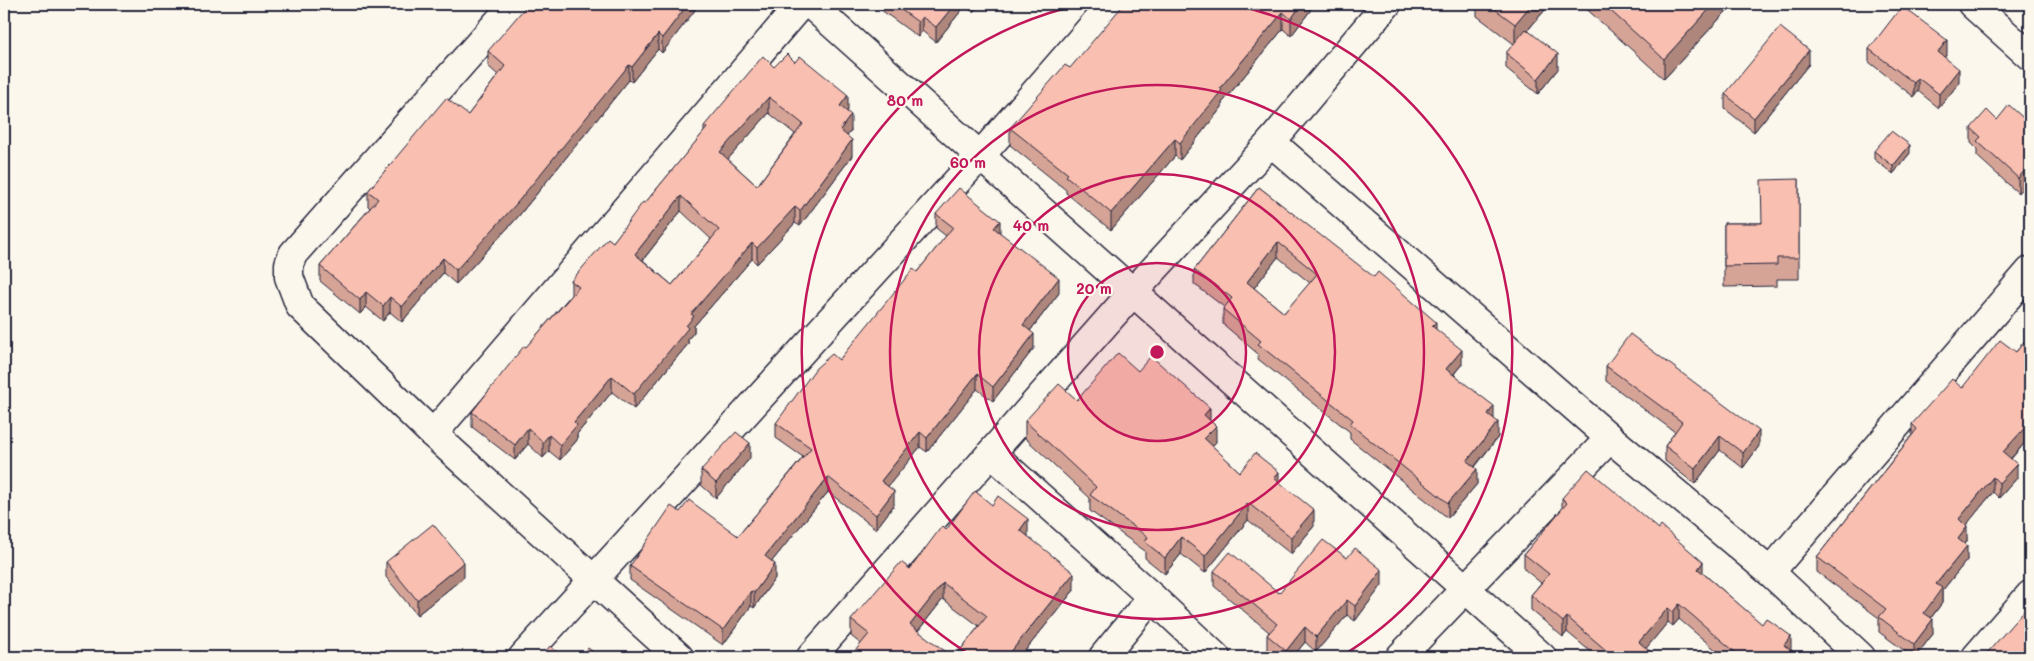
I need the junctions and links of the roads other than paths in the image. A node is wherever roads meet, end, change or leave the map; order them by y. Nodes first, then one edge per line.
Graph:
1 (514, 4) edge
2 (801, 4) edge
3 (810, 4) edge
4 (1112, 4) edge
5 (1387, 4) edge
6 (1983, 7) edge
7 (2030, 56) edge
8 (1271, 142) junction
9 (980, 156) junction
10 (2030, 271) edge
11 (1134, 291) junction
12 (433, 434) junction
13 (1610, 438) junction
14 (991, 453) junction
15 (1770, 572) junction
16 (592, 581) junction
17 (1467, 590) junction
18 (2030, 595) edge
19 (1152, 597) junction
20 (523, 657) edge
21 (679, 657) edge
22 (811, 657) edge
23 (1103, 657) edge
24 (1216, 657) edge
25 (1400, 657) edge
26 (1542, 657) edge
27 (1861, 657) edge
28 (1976, 657) edge

1 - 12 street
2 - 12 street
3 - 9 street
4 - 9 street
5 - 8 street
6 - 7 street
8 - 11 street
8 - 13 street
9 - 11 street
9 - 16 street
10 - 15 street
11 - 14 street
11 - 17 street
12 - 16 street
13 - 15 street
13 - 17 street
14 - 19 street
14 - 22 street
15 - 27 street
16 - 20 street
16 - 21 street
17 - 25 street
17 - 26 street
18 - 28 street
19 - 23 street
19 - 24 street

